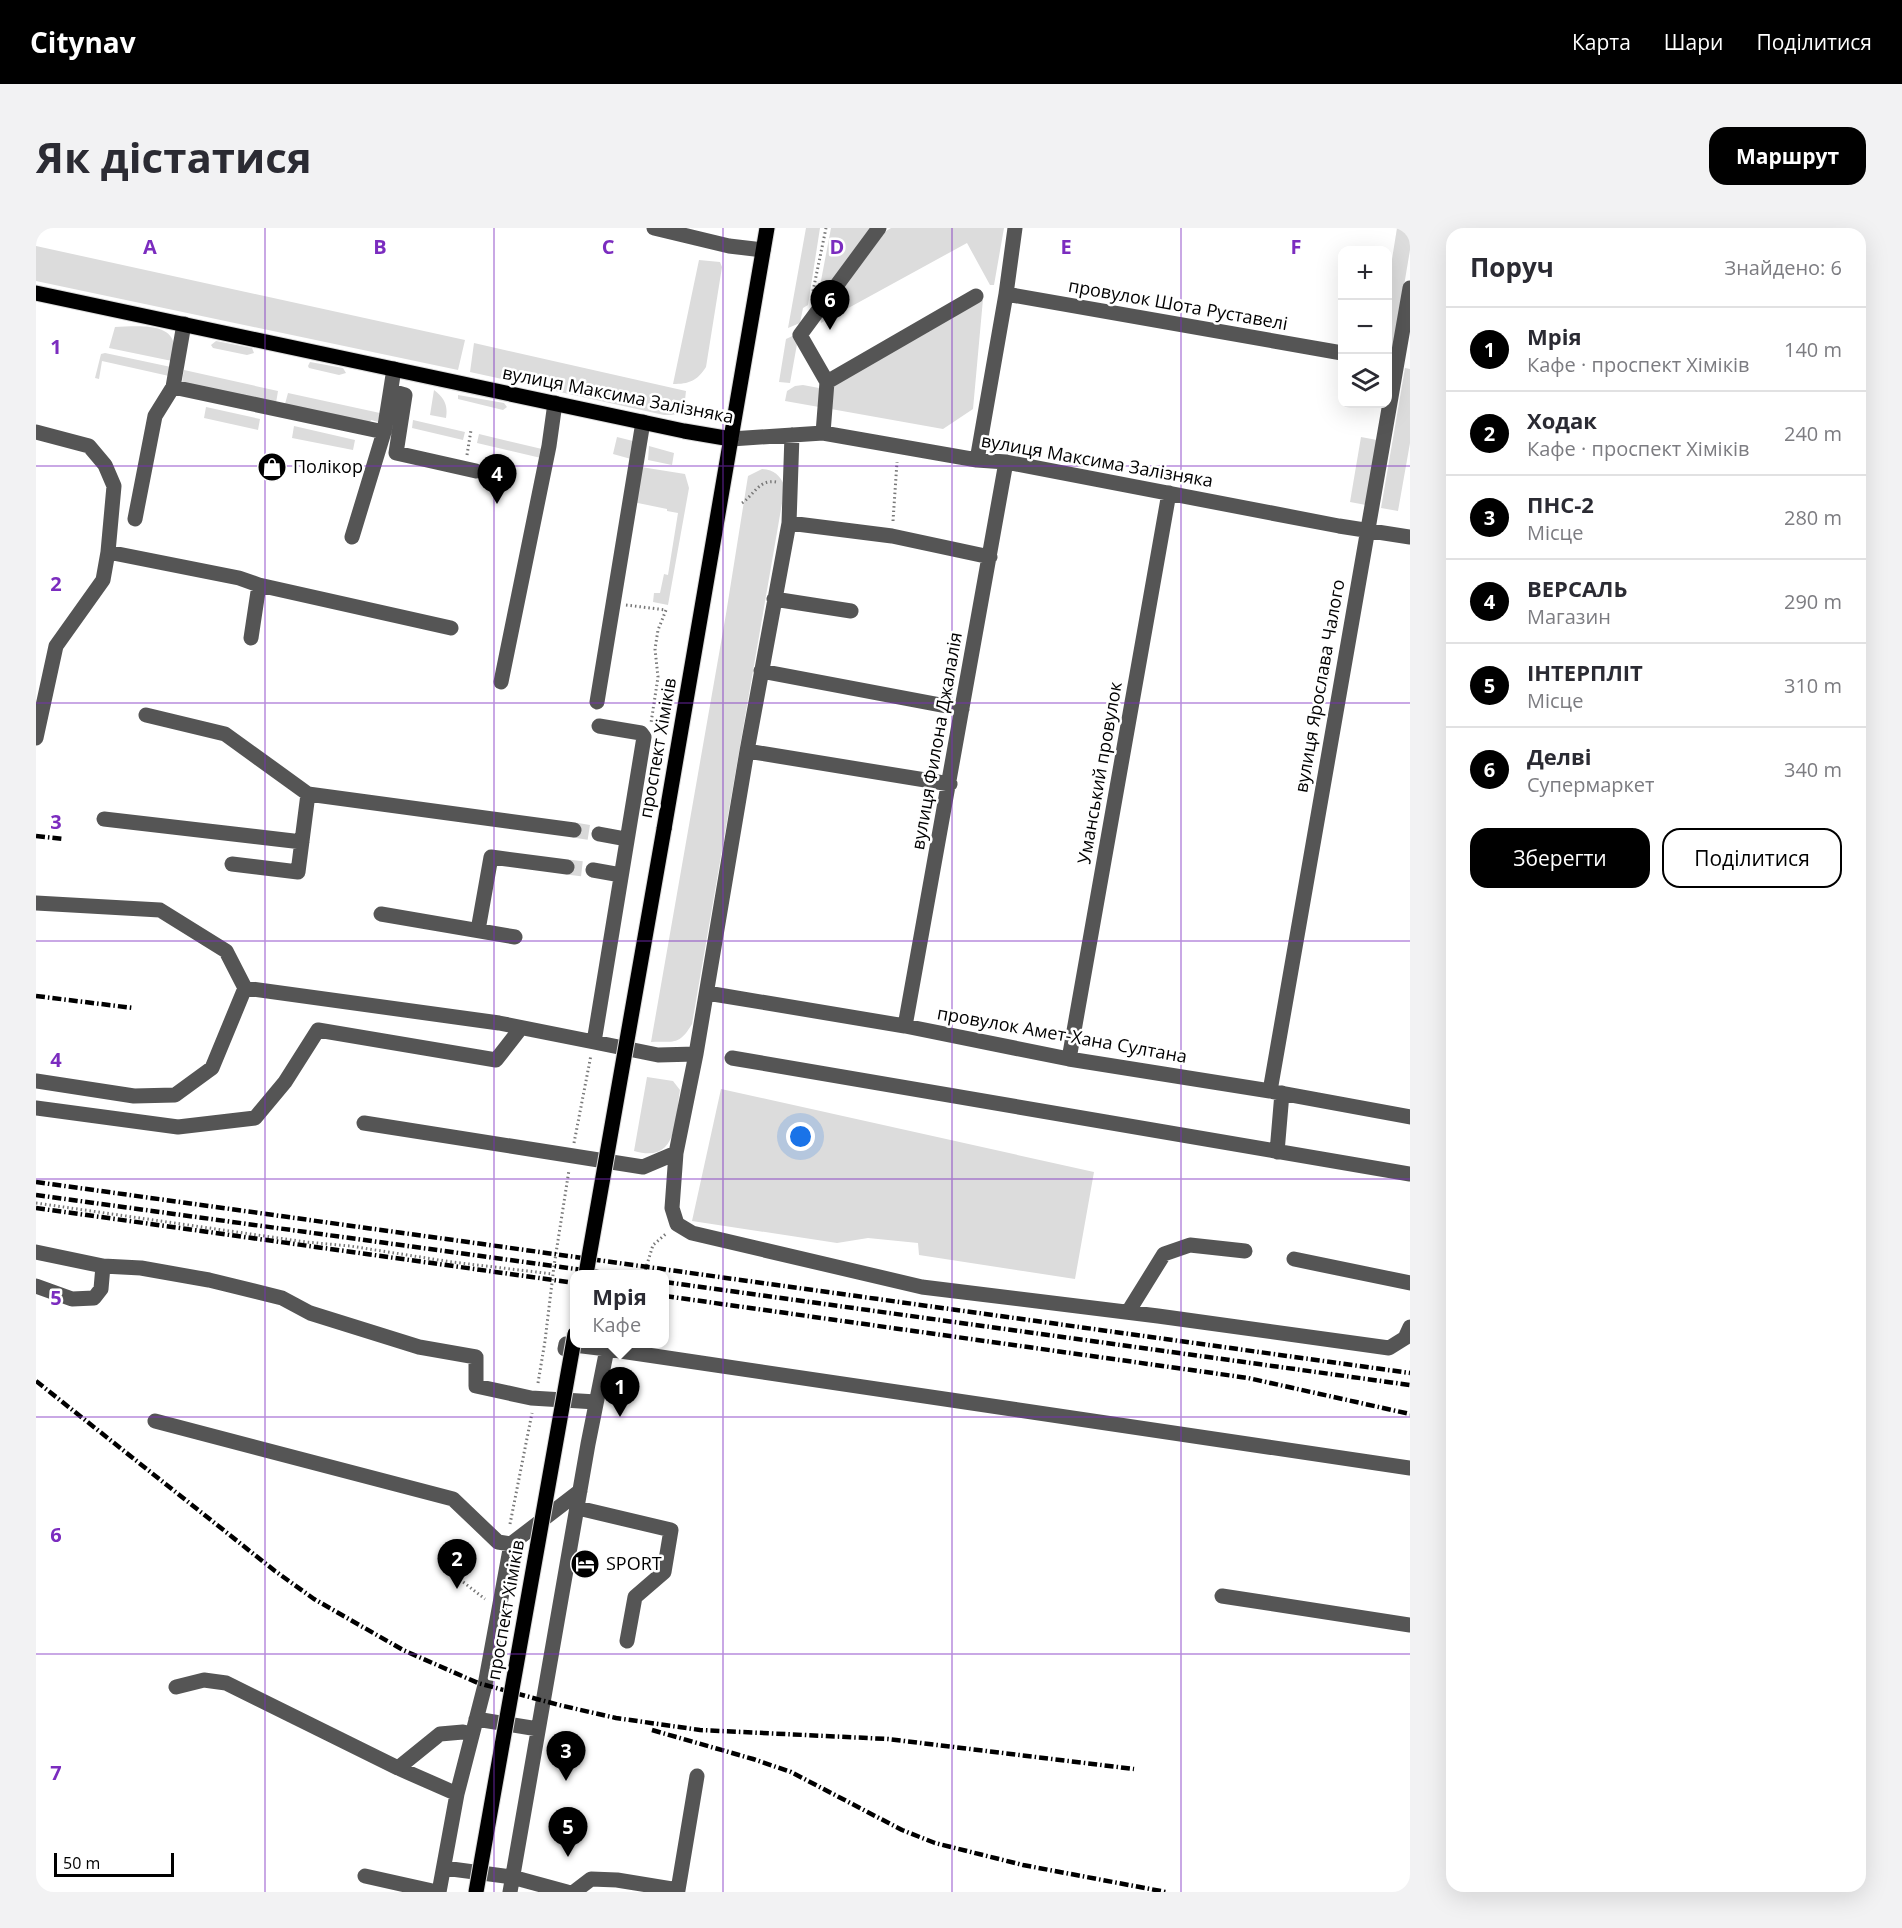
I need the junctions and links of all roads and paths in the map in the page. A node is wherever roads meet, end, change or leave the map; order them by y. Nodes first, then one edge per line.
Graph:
1 (654, 228) edge
2 (767, 228) edge
3 (826, 228) edge
4 (879, 228) edge
5 (1015, 228) edge
6 (763, 250) junction
7 (1410, 288) edge
8 (36, 293) edge
9 (1006, 294) junction
10 (976, 296) dead end
11 (809, 322) junction
12 (184, 324) junction
13 (1338, 352) edge
14 (1398, 359) edge
15 (394, 369) junction
16 (827, 382) junction
17 (173, 387) junction
18 (391, 391) junction
19 (555, 403) junction
20 (643, 423) junction
21 (471, 430) dead end
22 (36, 432) edge
23 (384, 432) junction
24 (824, 433) junction
25 (792, 435) junction
26 (731, 439) junction
27 (898, 445) junction
28 (977, 460) junction
29 (1006, 462) junction
30 (470, 469) joint
31 (791, 484) junction
32 (1169, 493) junction
33 (742, 503) dead end
34 (135, 519) dead end
35 (789, 523) junction
36 (1367, 531) junction
37 (892, 536) junction
38 (352, 537) dead end
39 (1410, 537) edge
40 (108, 552) junction
41 (990, 557) junction
42 (259, 585) junction
43 (774, 599) junction
44 (613, 603) junction
45 (851, 611) dead end
46 (451, 628) dead end
47 (251, 638) dead end
48 (761, 671) junction
49 (501, 682) dead end
50 (597, 702) dead end
51 (962, 709) junction
52 (146, 715) dead end
53 (599, 726) dead end
54 (644, 737) junction
55 (36, 738) edge
56 (747, 751) junction
57 (950, 784) junction
58 (308, 794) junction
59 (104, 819) dead end
60 (574, 830) tunnel mouth
61 (599, 834) tunnel mouth
62 (626, 839) junction
63 (302, 842) junction
64 (232, 864) dead end
65 (567, 867) tunnel mouth
66 (593, 870) tunnel mouth
67 (621, 875) junction
68 (36, 903) edge
69 (381, 914) dead end
70 (478, 930) junction
71 (515, 937) dead end
72 (245, 988) junction
73 (707, 993) junction
74 (905, 1026) junction
75 (521, 1028) junction
76 (594, 1042) junction
77 (696, 1054) junction
78 (732, 1058) dead end
79 (1069, 1059) junction
80 (36, 1082) edge
81 (1276, 1092) junction
82 (36, 1108) edge
83 (1410, 1117) edge
84 (364, 1123) dead end
85 (1277, 1152) junction
86 (676, 1153) junction
87 (571, 1156) junction
88 (1410, 1174) edge
89 (36, 1203) edge
90 (677, 1224) junction
91 (1245, 1251) dead end
92 (36, 1252) edge
93 (1294, 1259) dead end
94 (103, 1266) junction
95 (587, 1270) edge
96 (646, 1270) edge
97 (553, 1274) junction
98 (1410, 1283) edge
99 (36, 1286) edge
100 (1128, 1312) junction
101 (1410, 1327) edge
102 (570, 1344) edge
103 (573, 1348) edge
104 (599, 1348) edge
105 (607, 1349) junction
106 (535, 1398) junction
107 (557, 1401) junction
108 (596, 1402) junction
109 (155, 1420) dead end
110 (1410, 1468) edge
111 (580, 1491) junction
112 (578, 1508) junction
113 (534, 1527) junction
114 (508, 1544) junction
115 (448, 1571) dead end
116 (1222, 1596) dead end
117 (488, 1602) dead end
118 (1410, 1625) edge
119 (627, 1641) dead end
120 (176, 1688) dead end
121 (474, 1726) junction
122 (538, 1729) junction
123 (398, 1768) junction
124 (697, 1776) dead end
125 (457, 1794) junction
126 (444, 1868) junction
127 (365, 1876) dead end
128 (511, 1884) edge
129 (438, 1892) edge
130 (476, 1892) edge
131 (567, 1892) edge
132 (574, 1892) edge

1 - 6 street
2 - 6 main road, проспект Хіміків
3 - 11 path
4 - 11 street
5 - 9 street
6 - 26 main road, проспект Хіміків
7 - 14 street, вулиця Ярослава Чалого
8 - 12 main road, вулиця Максима Залізняка
9 - 13 street, провулок Шота Руставелі
9 - 28 street
10 - 16 street
11 - 16 street
12 - 15 main road, вулиця Максима Залізняка
12 - 17 street
14 - 36 street, вулиця Ярослава Чалого
15 - 18 street
15 - 19 main road, вулиця Максима Залізняка
16 - 24 street
17 - 23 street
17 - 34 street
18 - 23 street
18 - 30 street
19 - 20 main road, вулиця Максима Залізняка
19 - 49 street
20 - 26 main road, вулиця Максима Залізняка
20 - 44 street
21 - 30 path
22 - 40 street
23 - 38 street
24 - 25 street, вулиця Максима Залізняка
24 - 27 street, вулиця Максима Залізняка
25 - 26 street, вулиця Максима Залізняка
25 - 31 street
26 - 95 main road, проспект Хіміків, bridge
27 - 28 street, вулиця Максима Залізняка
27 - 37 path
28 - 29 street, вулиця Максима Залізняка
29 - 32 street, вулиця Максима Залізняка
29 - 41 street, вулиця Филона Джалалія
31 - 33 path
31 - 35 street
32 - 36 street, вулиця Максима Залізняка
32 - 79 street, Уманський провулок
35 - 37 street
35 - 43 street
36 - 39 street, вулиця Максима Залізняка
36 - 81 street, вулиця Ярослава Чалого
37 - 41 street
40 - 42 street
40 - 55 street
41 - 51 street, вулиця Филона Джалалія
42 - 46 street
42 - 47 street
43 - 45 street
43 - 48 street
44 - 50 street
44 - 54 path
48 - 51 street
48 - 56 street
51 - 57 street, вулиця Филона Джалалія
52 - 58 street
53 - 54 street
54 - 62 street
56 - 57 street
56 - 73 street
57 - 74 street, вулиця Филона Джалалія
58 - 60 street
58 - 63 street
59 - 63 street
61 - 62 street
62 - 67 street
63 - 64 street
65 - 70 street
66 - 67 street
67 - 76 street
68 - 72 street
69 - 70 street
70 - 71 street
72 - 75 street
72 - 80 street
73 - 74 street, провулок Амет-Хана Султана
73 - 77 street
74 - 79 street, провулок Амет-Хана Султана
75 - 76 street
75 - 82 street
76 - 77 street
76 - 87 path
77 - 86 street
78 - 85 street
79 - 81 street, провулок Амет-Хана Султана
81 - 83 street, провулок Амет-Хана Султана
81 - 85 street, вулиця Ярослава Чалого
84 - 87 street
85 - 88 street
86 - 87 street
86 - 90 street
87 - 97 path
89 - 97 path
90 - 96 path
90 - 100 street
91 - 100 street
92 - 94 street
93 - 98 street
94 - 99 street
94 - 106 street
97 - 106 path
100 - 101 street
102 - 107 street
103 - 130 main road, проспект Хіміків, bridge
104 - 105 street
105 - 108 street
105 - 110 street
106 - 107 street
106 - 114 path
107 - 108 street
107 - 113 street
108 - 111 street
109 - 114 street
111 - 112 street
111 - 113 street
112 - 119 street
112 - 122 street
113 - 114 street
114 - 121 street
115 - 117 path
116 - 118 street
120 - 123 street
121 - 122 street
121 - 123 street
121 - 125 street
122 - 128 street
123 - 125 street
124 - 132 street
125 - 126 street
126 - 128 street
126 - 129 street
127 - 129 street
128 - 131 street

